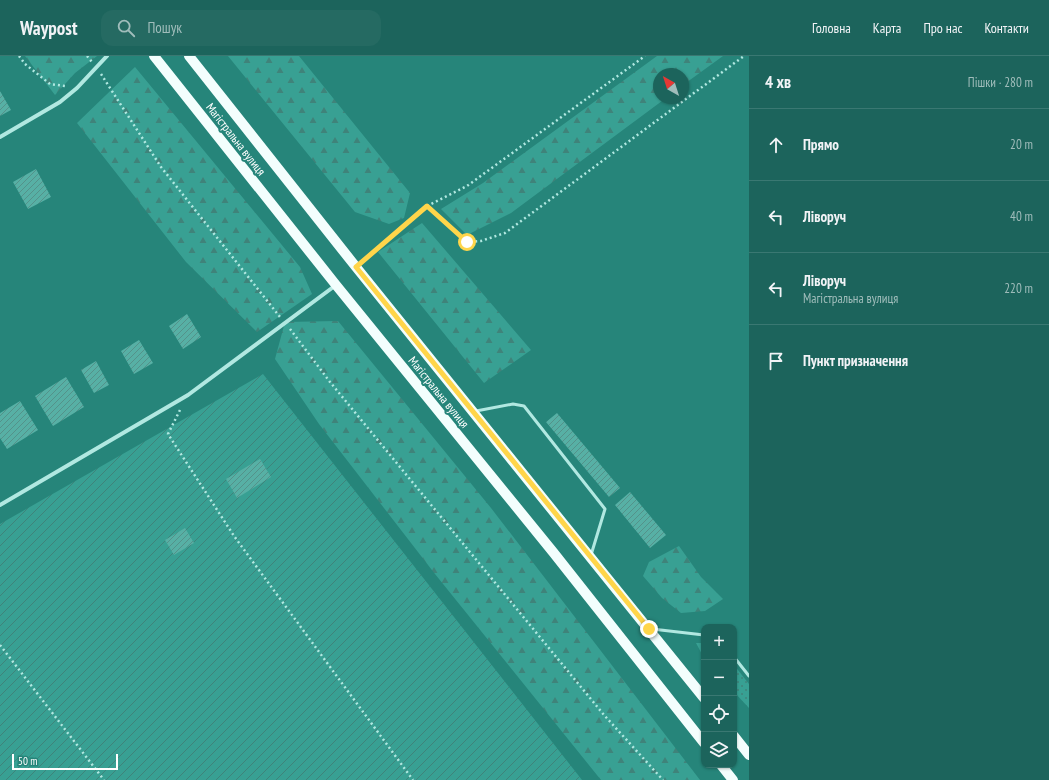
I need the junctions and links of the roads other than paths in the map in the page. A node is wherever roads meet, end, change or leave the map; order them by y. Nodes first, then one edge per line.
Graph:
1 (107, 56) edge
2 (154, 56) edge
3 (189, 56) edge
4 (0, 137) edge
5 (336, 285) junction
6 (473, 411) junction
7 (0, 505) edge
8 (590, 556) junction
9 (649, 629) junction
10 (701, 635) edge
11 (736, 660) edge
12 (749, 676) edge
13 (702, 696) edge
14 (701, 739) edge
15 (737, 740) edge
16 (749, 755) edge
17 (723, 768) edge
18 (733, 780) edge

1 - 4 street
2 - 5 main road, Магістральна вулиця
3 - 6 main road, Магістральна вулиця
5 - 7 street
5 - 14 main road, Магістральна вулиця
6 - 8 main road, Магістральна вулиця
6 - 8 lane
8 - 9 main road, Магістральна вулиця
9 - 10 lane
9 - 13 main road, Магістральна вулиця
11 - 12 lane
15 - 16 main road
17 - 18 main road

